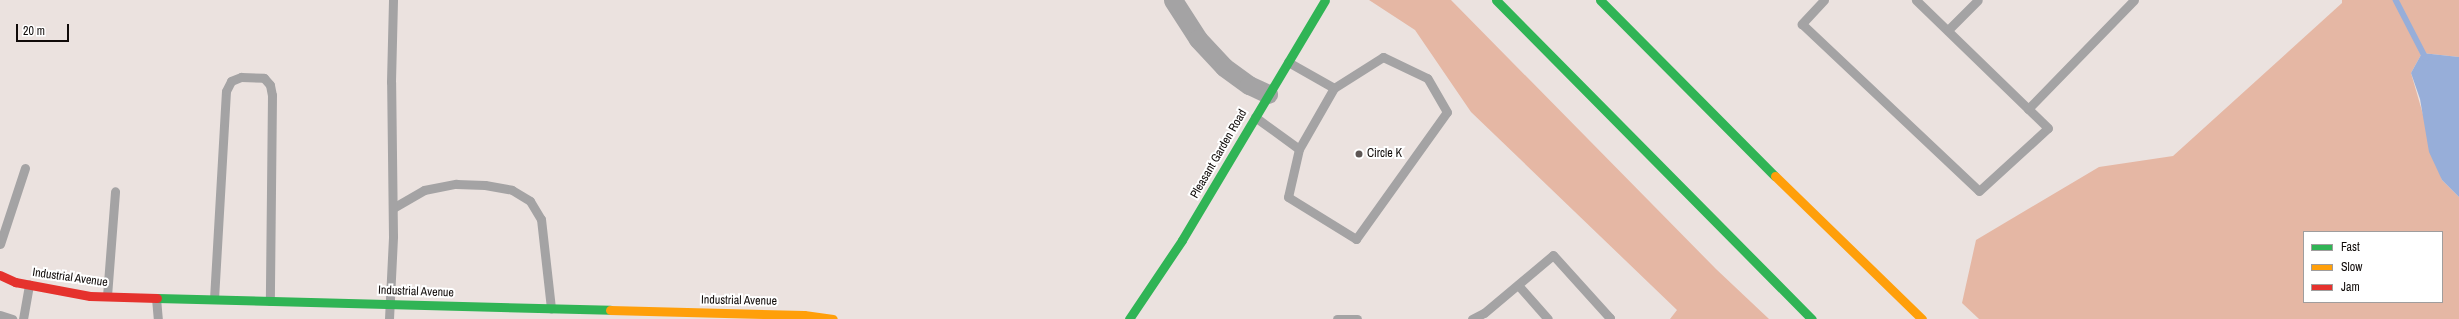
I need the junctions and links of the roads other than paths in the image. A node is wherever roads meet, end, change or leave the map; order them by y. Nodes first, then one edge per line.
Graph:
1 (393, 0) edge
2 (1173, 0) edge
3 (1325, 0) edge
4 (1496, 0) edge
5 (1600, 0) edge
6 (1824, 0) edge
7 (1916, 0) edge
8 (1978, 0) edge
9 (2134, 0) edge
10 (1948, 30) junction
11 (1288, 62) junction
12 (1334, 88) junction
13 (1268, 94) junction
14 (2028, 109) junction
15 (1254, 117) junction
16 (1299, 150) junction
17 (24, 168) dead end
18 (114, 191) dead end
19 (393, 208) junction
20 (0, 244) edge
21 (0, 275) edge
22 (1518, 284) junction
23 (29, 285) junction
24 (107, 296) junction
25 (156, 298) junction
26 (214, 299) junction
27 (270, 300) junction
28 (391, 304) junction
29 (551, 308) junction
30 (0, 315) edge
31 (649, 315) edge
32 (12, 319) edge
33 (23, 319) edge
34 (158, 319) edge
35 (389, 319) edge
36 (833, 319) edge
37 (1129, 319) edge
38 (1337, 319) edge
39 (1357, 319) edge
40 (1472, 319) edge
41 (1548, 319) edge
42 (1608, 319) edge
43 (1812, 319) edge
44 (1922, 319) edge

1 - 19 lane
2 - 13 street
3 - 11 main road, Pleasant Garden Road
4 - 43 main road
5 - 44 main road
6 - 14 lane
7 - 10 lane
8 - 10 lane
9 - 14 lane
10 - 14 lane
11 - 12 lane
11 - 13 main road, Pleasant Garden Road
12 - 16 lane
12 - 16 lane
13 - 15 main road, Pleasant Garden Road
15 - 16 lane
15 - 37 main road, Pleasant Garden Road
17 - 20 lane
18 - 24 lane
19 - 28 lane
19 - 29 lane
21 - 23 main road, Industrial Avenue
22 - 40 lane
22 - 41 lane
22 - 42 lane
23 - 24 main road, Industrial Avenue
23 - 33 lane
24 - 25 main road, Industrial Avenue
25 - 26 main road, Industrial Avenue
25 - 34 lane
26 - 27 main road, Industrial Avenue
26 - 27 lane
27 - 28 main road, Industrial Avenue
28 - 29 main road, Industrial Avenue
28 - 35 lane
29 - 31 main road, Industrial Avenue
30 - 32 lane
31 - 36 main road, Industrial Avenue
38 - 39 lane

